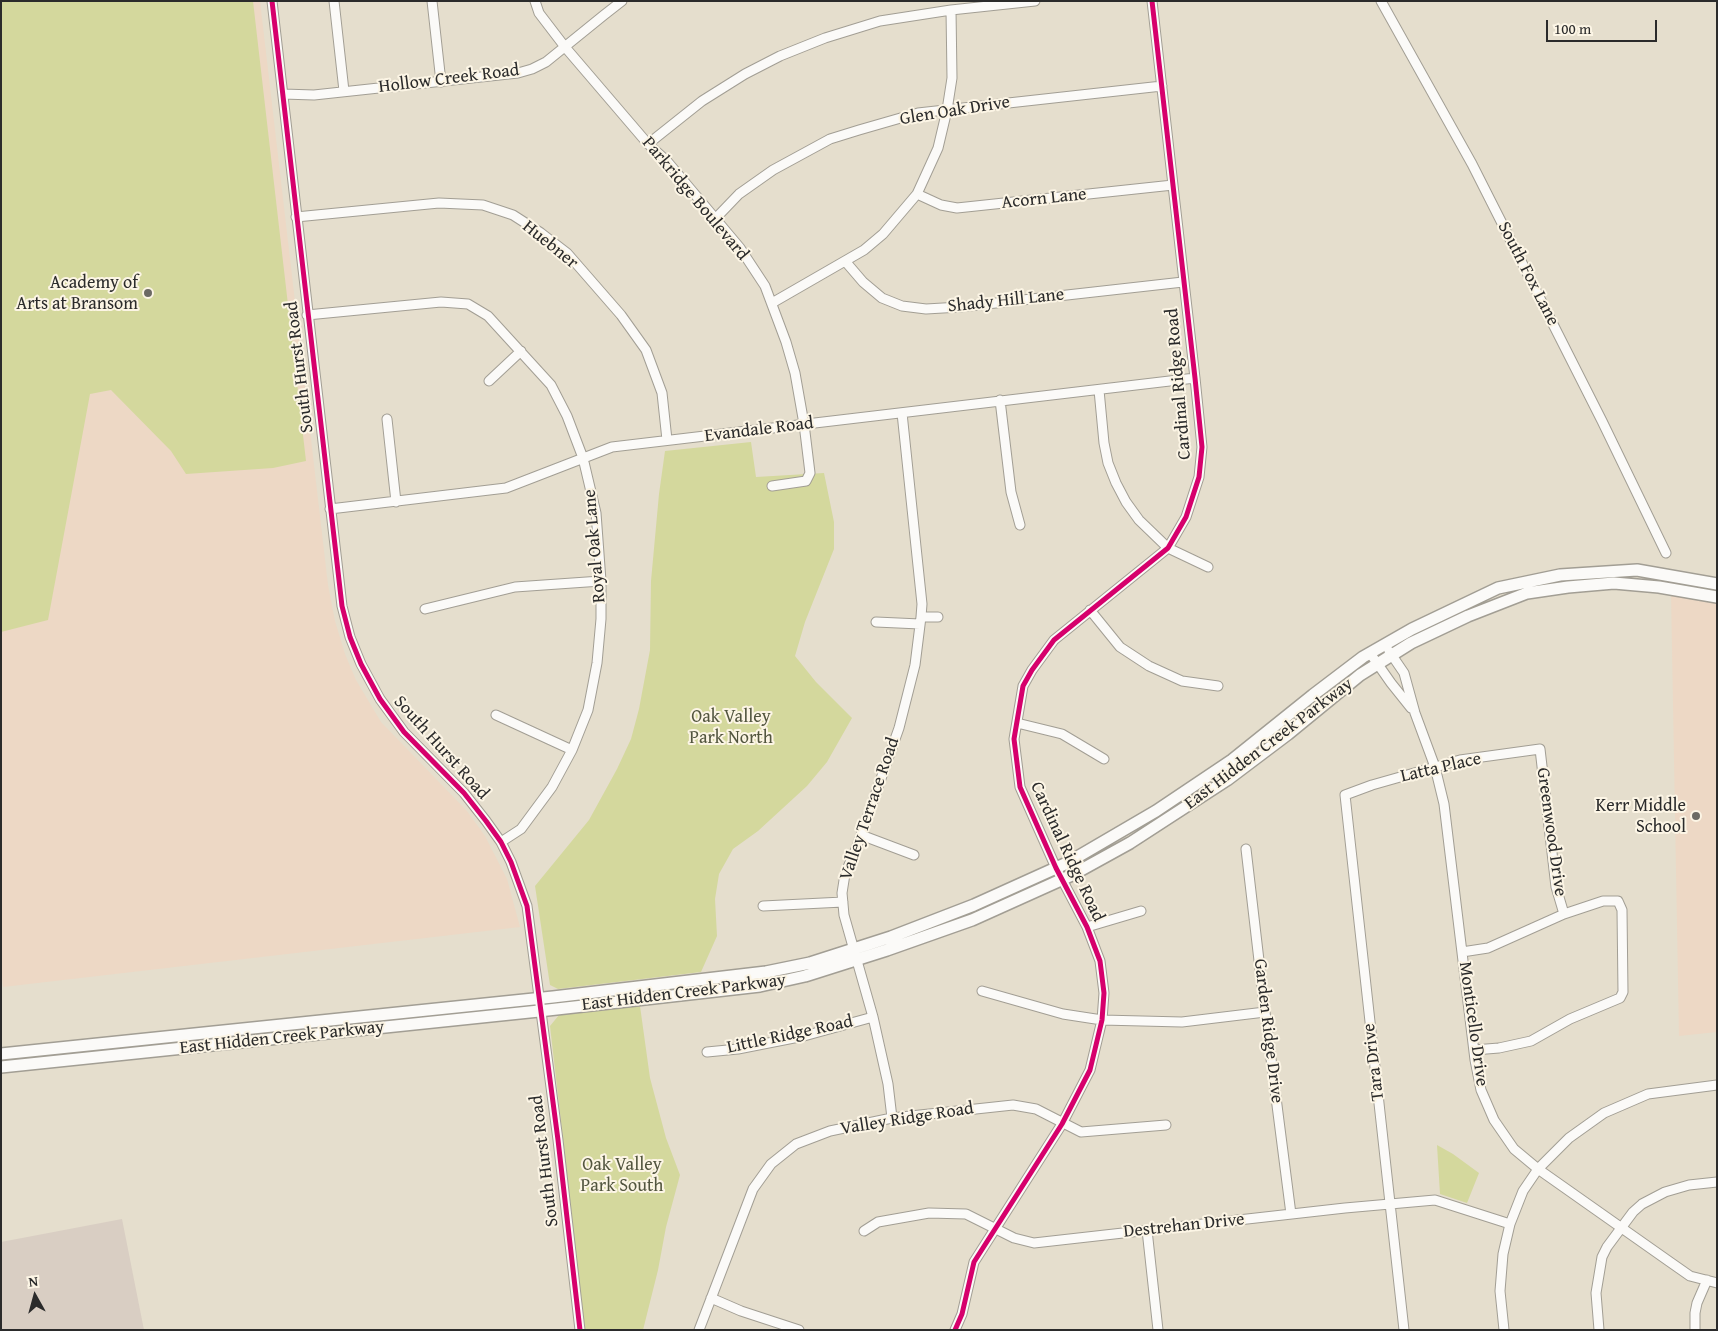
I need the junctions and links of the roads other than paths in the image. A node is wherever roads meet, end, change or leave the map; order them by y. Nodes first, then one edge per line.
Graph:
1 (272, 1) edge
2 (334, 1) edge
3 (432, 1) edge
4 (535, 1) edge
5 (622, 1) edge
6 (1035, 1) edge
7 (1152, 1) edge
8 (1381, 1) edge
9 (951, 10) junction
10 (565, 47) junction
11 (441, 82) junction
12 (1162, 86) junction
13 (344, 91) junction
14 (283, 94) junction
15 (947, 110) junction
16 (648, 144) junction
17 (1173, 185) junction
18 (917, 194) junction
19 (296, 218) junction
20 (715, 219) junction
21 (845, 261) junction
22 (1183, 282) junction
23 (772, 303) junction
24 (307, 315) junction
25 (521, 352) junction
26 (1196, 378) junction
27 (489, 381) dead end
28 (1100, 390) junction
29 (1000, 400) junction
30 (902, 413) junction
31 (387, 419) dead end
32 (804, 424) junction
33 (667, 440) junction
34 (583, 458) junction
35 (772, 486) dead end
36 (396, 502) junction
37 (330, 509) junction
38 (1020, 525) dead end
39 (1168, 548) junction
40 (1666, 553) dead end
41 (1208, 567) dead end
42 (601, 581) junction
43 (1717, 584) edge
44 (1717, 598) edge
45 (425, 609) dead end
46 (1090, 610) junction
47 (938, 617) dead end
48 (920, 620) junction
49 (876, 622) dead end
50 (1385, 645) junction
51 (1370, 653) junction
52 (1392, 655) junction
53 (1378, 664) junction
54 (1218, 686) dead end
55 (1414, 713) junction
56 (496, 715) dead end
57 (1017, 723) junction
58 (572, 750) junction
59 (1540, 750) joint
60 (1104, 758) dead end
61 (1435, 767) junction
62 (1345, 795) joint
63 (861, 835) junction
64 (501, 842) junction
65 (1246, 849) dead end
66 (914, 855) dead end
67 (1058, 874) junction
68 (843, 902) junction
69 (763, 906) dead end
70 (1141, 911) dead end
71 (1564, 914) junction
72 (1087, 927) junction
73 (1462, 952) junction
74 (856, 954) junction
75 (982, 990) dead end
76 (538, 998) junction
77 (540, 1011) junction
78 (1265, 1012) junction
79 (873, 1017) junction
80 (1102, 1020) junction
81 (1, 1049) edge
82 (43, 1050) junction
83 (1474, 1050) junction
84 (707, 1052) dead end
85 (1, 1054) edge
86 (1, 1067) edge
87 (1717, 1085) edge
88 (892, 1118) junction
89 (1062, 1124) junction
90 (1166, 1125) dead end
91 (1538, 1169) junction
92 (1717, 1182) edge
93 (1391, 1204) junction
94 (1291, 1214) junction
95 (1510, 1224) junction
96 (1621, 1227) junction
97 (996, 1228) junction
98 (1147, 1230) junction
99 (864, 1231) dead end
100 (1706, 1280) junction
101 (1717, 1283) edge
102 (711, 1298) junction
103 (958, 1329) edge
104 (580, 1330) edge
105 (699, 1330) edge
106 (798, 1330) edge
107 (1158, 1330) edge
108 (1404, 1330) edge
109 (1504, 1330) edge
110 (1599, 1330) edge
111 (1696, 1330) edge

1 - 14 street, South Hurst Road
2 - 13 street
3 - 11 street
4 - 10 street, Parkridge Boulevard
5 - 10 street, Hollow Creek Road
6 - 9 street
7 - 12 street, Cardinal Ridge Road
8 - 40 street, South Fox Lane
9 - 15 street
9 - 16 street
10 - 11 street, Hollow Creek Road
10 - 16 street, Parkridge Boulevard
11 - 13 street, Hollow Creek Road
12 - 15 street, Glen Oak Drive
12 - 17 street, Cardinal Ridge Road
13 - 14 street, Hollow Creek Road
14 - 19 street, South Hurst Road
15 - 18 street
15 - 20 street, Glen Oak Drive
16 - 20 street, Parkridge Boulevard
17 - 18 street, Acorn Lane
17 - 22 street, Cardinal Ridge Road
18 - 21 street
19 - 24 street, South Hurst Road
19 - 33 street, Huebner
20 - 23 street, Parkridge Boulevard
21 - 22 street, Shady Hill Lane
21 - 23 street
22 - 26 street, Cardinal Ridge Road
23 - 32 street, Parkridge Boulevard
24 - 25 street, Royal Oak Lane
24 - 37 street, South Hurst Road
25 - 27 street
25 - 34 street, Royal Oak Lane
26 - 28 street, Evandale Road
26 - 39 street, Cardinal Ridge Road
28 - 29 street, Evandale Road
28 - 39 street
29 - 30 street, Evandale Road
29 - 38 street
30 - 32 street, Evandale Road
30 - 48 street, Valley Terrace Road
31 - 36 street
32 - 33 street, Evandale Road
32 - 35 street, Parkridge Boulevard
33 - 34 street, Evandale Road
34 - 36 street, Evandale Road
34 - 42 street, Royal Oak Lane
36 - 37 street, Evandale Road
37 - 64 street, South Hurst Road
39 - 41 street
39 - 46 street, Cardinal Ridge Road
42 - 45 street
42 - 58 street, Royal Oak Lane
43 - 50 main road, East Hidden Creek Parkway
44 - 52 main road, East Hidden Creek Parkway
46 - 54 street
46 - 57 street, Cardinal Ridge Road
47 - 48 street
48 - 49 street
48 - 63 street, Valley Terrace Road
50 - 51 main road, East Hidden Creek Parkway
50 - 52 street, Monticello Drive
51 - 53 street, Monticello Drive
51 - 67 main road, East Hidden Creek Parkway
52 - 53 main road, East Hidden Creek Parkway
52 - 55 street, Monticello Drive
53 - 55 street, Monticello Drive
53 - 67 main road, East Hidden Creek Parkway
55 - 61 street, Monticello Drive
56 - 58 street
57 - 60 street
57 - 67 street, Cardinal Ridge Road
58 - 64 street, Royal Oak Lane
59 - 61 street, Latta Place
59 - 71 street, Greenwood Drive
61 - 62 street, Latta Place
61 - 73 street, Monticello Drive
62 - 93 street, Tara Drive
63 - 66 street
63 - 68 street, Valley Terrace Road
64 - 76 street, South Hurst Road
65 - 78 street, Garden Ridge Drive
67 - 72 street, Cardinal Ridge Road
67 - 74 main road, East Hidden Creek Parkway
68 - 69 street
68 - 74 street, Valley Terrace Road
70 - 72 street
71 - 73 street
71 - 83 street
72 - 80 street, Cardinal Ridge Road
73 - 83 street, Monticello Drive
74 - 76 main road, East Hidden Creek Parkway
74 - 77 main road, East Hidden Creek Parkway
74 - 79 street, Valley Terrace Road
75 - 80 street
76 - 77 street, South Hurst Road
76 - 82 main road, East Hidden Creek Parkway
77 - 86 main road, East Hidden Creek Parkway
77 - 104 street, South Hurst Road
78 - 80 street
78 - 94 street, Garden Ridge Drive
79 - 84 street, Little Ridge Road
79 - 88 street, Valley Terrace Road
80 - 89 street, Cardinal Ridge Road
81 - 82 main road
82 - 85 main road, East Hidden Creek Parkway
83 - 91 street, Monticello Drive
87 - 91 street
88 - 89 street, Valley Ridge Road
88 - 102 street, Valley Ridge Road
89 - 90 street, Valley Ridge Road
89 - 97 street, Cardinal Ridge Road
91 - 95 street
91 - 96 street, Monticello Drive
92 - 96 street
93 - 94 street, Destrehan Drive
93 - 95 street, Destrehan Drive
93 - 108 street, Tara Drive
94 - 98 street, Destrehan Drive
95 - 109 street
96 - 100 street, Monticello Drive
96 - 110 street
97 - 98 street, Destrehan Drive
97 - 99 street, Destrehan Drive
97 - 103 street, Cardinal Ridge Road
98 - 107 street
100 - 101 street, Monticello Drive
100 - 111 street
102 - 105 street, Valley Ridge Road
102 - 106 street

